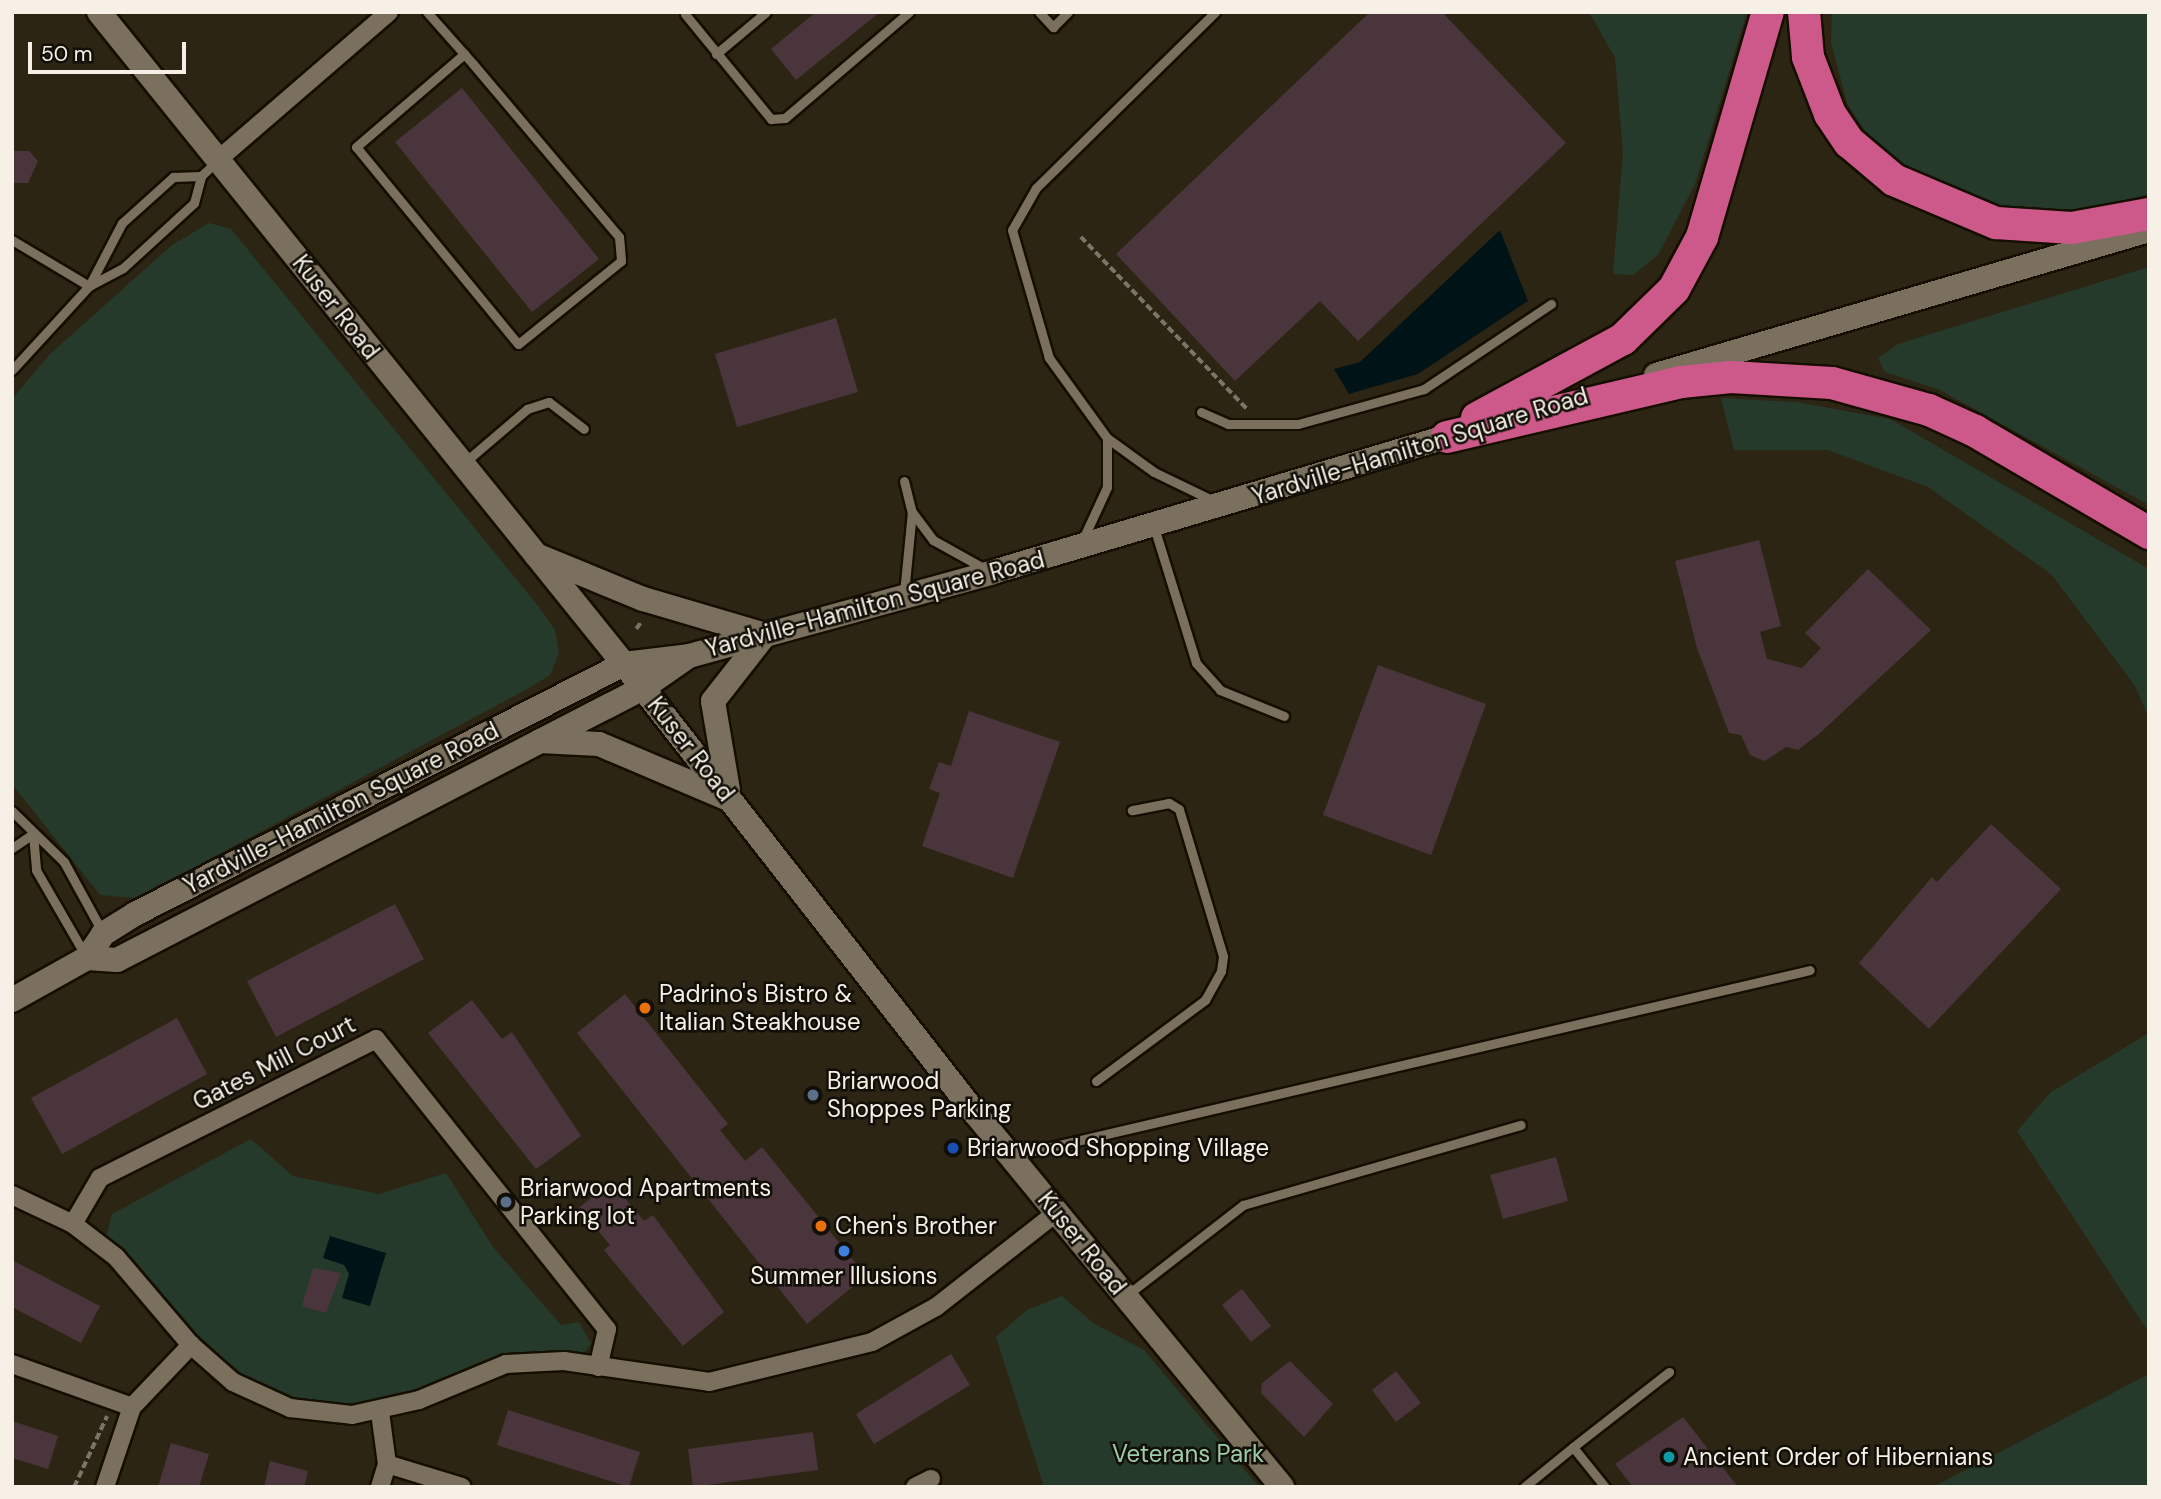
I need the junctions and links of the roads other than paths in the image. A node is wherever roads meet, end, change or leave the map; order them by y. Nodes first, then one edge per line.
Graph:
1 (99, 12) edge
2 (389, 12) edge
3 (427, 12) edge
4 (766, 12) edge
5 (909, 12) edge
6 (1039, 12) edge
7 (1068, 12) edge
8 (1215, 12) edge
9 (1768, 12) edge
10 (1804, 12) edge
11 (685, 14) dead end
12 (464, 54) junction
13 (716, 54) junction
14 (220, 158) junction
15 (201, 176) junction
16 (2149, 214) edge
17 (2149, 230) edge
18 (12, 240) edge
19 (89, 286) junction
20 (1551, 304) dead end
21 (12, 370) edge
22 (1201, 412) dead end
23 (584, 429) dead end
24 (1107, 438) junction
25 (1440, 439) junction
26 (462, 464) junction
27 (904, 481) dead end
28 (1224, 504) junction
29 (912, 512) junction
30 (1153, 526) junction
31 (2149, 533) edge
32 (1077, 548) junction
33 (536, 555) junction
34 (993, 572) junction
35 (903, 596) junction
36 (765, 635) junction
37 (689, 656) junction
38 (624, 664) junction
39 (643, 688) junction
40 (1284, 716) dead end
41 (536, 741) junction
42 (731, 801) junction
43 (1132, 810) dead end
44 (12, 811) edge
45 (33, 834) junction
46 (12, 848) edge
47 (103, 934) junction
48 (87, 958) junction
49 (117, 960) junction
50 (1810, 970) dead end
51 (12, 1000) edge
52 (1096, 1081) dead end
53 (1521, 1125) dead end
54 (1010, 1156) junction
55 (12, 1195) edge
56 (1056, 1212) junction
57 (73, 1224) junction
58 (1126, 1297) junction
59 (191, 1345) junction
60 (12, 1364) edge
61 (598, 1367) junction
62 (1669, 1372) dead end
63 (132, 1407) junction
64 (380, 1412) junction
65 (1573, 1447) junction
66 (387, 1464) junction
67 (105, 1487) edge
68 (380, 1487) edge
69 (462, 1487) edge
70 (1282, 1487) edge
71 (1524, 1487) edge
72 (1605, 1487) edge

1 - 14 street, Kuser Road
2 - 14 street
3 - 12 lane
4 - 13 lane
5 - 13 lane
6 - 7 lane
8 - 24 lane
9 - 25 highway
10 - 16 highway
11 - 13 lane
12 - 12 lane
14 - 15 lane
14 - 26 street, Kuser Road
15 - 19 lane
15 - 19 lane
17 - 25 street, Yardville-Hamilton Square Road
18 - 19 lane
19 - 21 lane
20 - 22 lane
23 - 26 lane
24 - 28 lane
24 - 32 lane
25 - 28 street, Yardville-Hamilton Square Road
25 - 31 highway
26 - 33 street, Kuser Road
27 - 29 lane
28 - 30 street, Yardville-Hamilton Square Road
29 - 34 lane
29 - 35 lane
30 - 32 street, Yardville-Hamilton Square Road
30 - 40 lane
32 - 34 street, Yardville-Hamilton Square Road
33 - 36 street
33 - 38 street, Kuser Road
34 - 35 street, Yardville-Hamilton Square Road
35 - 36 street, Yardville-Hamilton Square Road
36 - 37 street, Yardville-Hamilton Square Road
36 - 42 street
37 - 38 street, Yardville-Hamilton Square Road
37 - 39 street, Yardville-Hamilton Square Road
38 - 39 street, Kuser Road
38 - 47 street, Yardville-Hamilton Square Road
39 - 41 street, Yardville-Hamilton Square Road
39 - 42 street, Kuser Road
41 - 42 street
41 - 49 street, Yardville-Hamilton Square Road
42 - 54 street, Kuser Road
43 - 52 lane
44 - 45 lane
45 - 46 lane
45 - 47 lane
45 - 48 lane
47 - 48 street, Yardville-Hamilton Square Road
47 - 49 lane
48 - 49 street
48 - 51 street, Yardville-Hamilton Square Road
50 - 54 lane
53 - 58 lane
54 - 56 street, Kuser Road
55 - 57 street
56 - 58 street, Kuser Road
56 - 61 street
57 - 59 street
57 - 61 street, Gates Mill Court
58 - 70 street, Kuser Road
59 - 63 street
59 - 64 street
60 - 63 street
61 - 64 street
62 - 65 lane
63 - 67 street
64 - 66 street
65 - 71 lane
65 - 72 lane
66 - 68 street
66 - 69 street

